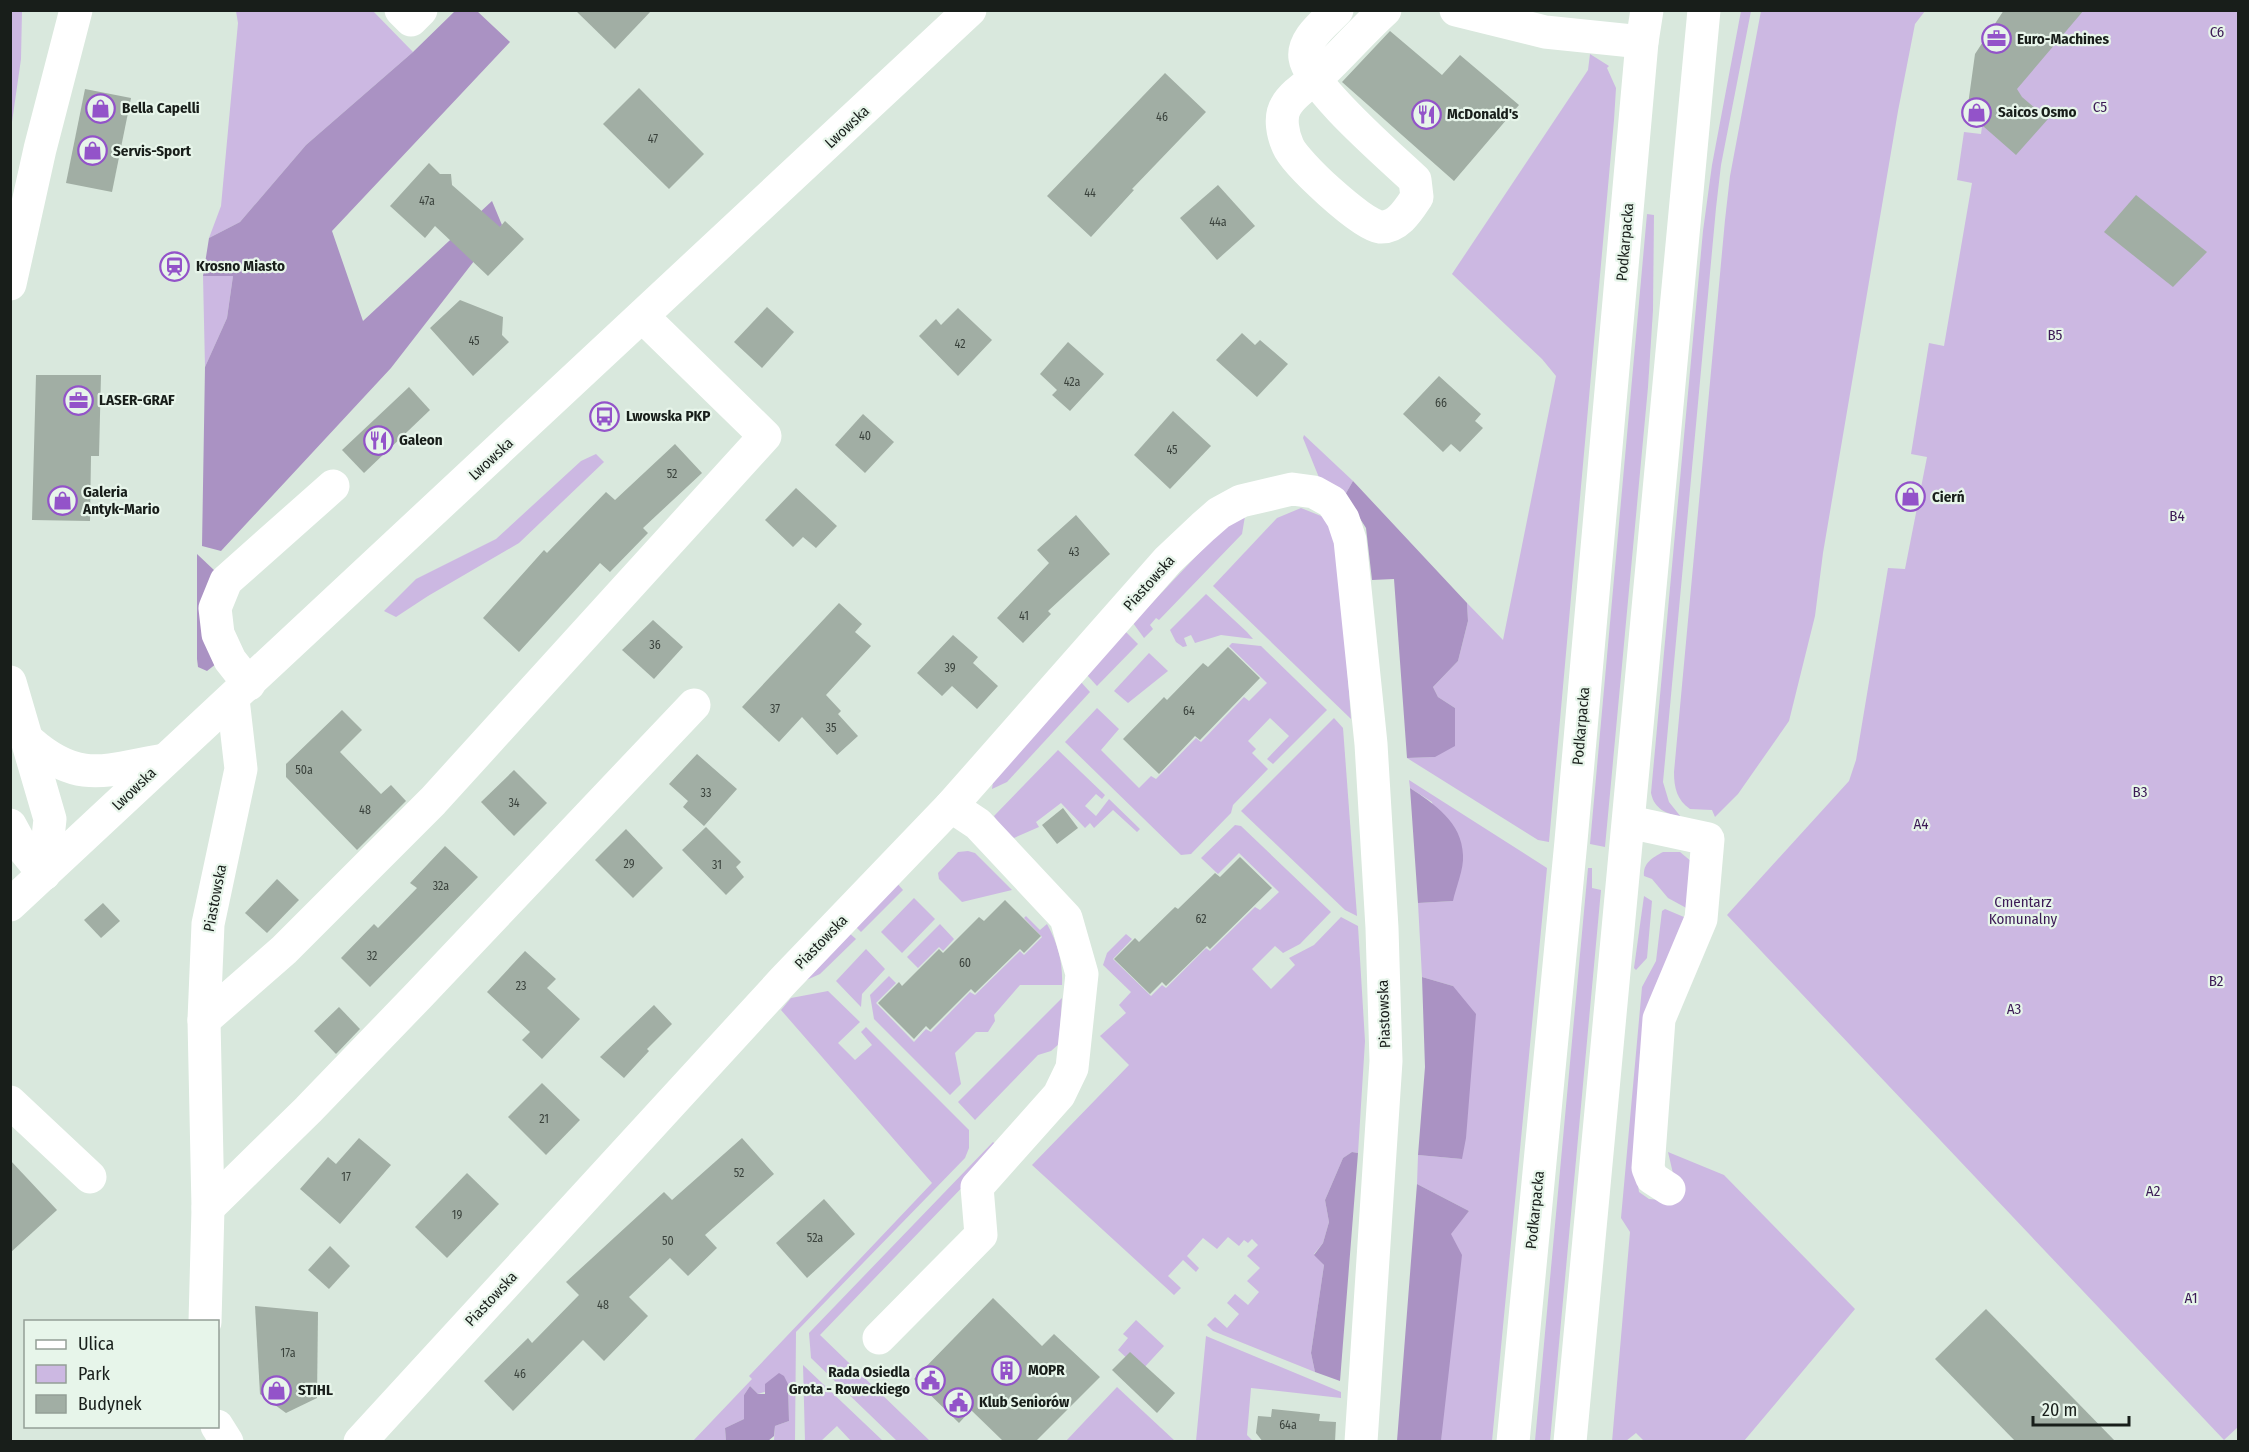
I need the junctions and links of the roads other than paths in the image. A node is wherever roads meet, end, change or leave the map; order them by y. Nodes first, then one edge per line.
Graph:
1 (52, 10) edge
2 (76, 10) edge
3 (401, 10) edge
4 (421, 10) edge
5 (970, 10) edge
6 (1337, 10) edge
7 (1385, 10) edge
8 (1456, 10) edge
9 (1647, 10) edge
10 (1704, 10) edge
11 (1546, 21) edge
12 (1642, 42) junction
13 (1315, 79) junction
14 (40, 149) junction
15 (11, 271) edge
16 (643, 317) junction
17 (333, 486) dead end
18 (10, 682) edge
19 (241, 691) junction
20 (694, 705) dead end
21 (30, 742) junction
22 (164, 760) junction
23 (951, 806) junction
24 (1629, 822) junction
25 (10, 825) edge
26 (44, 874) junction
27 (10, 905) edge
28 (204, 1020) junction
29 (10, 1102) edge
30 (90, 1177) dead end
31 (1669, 1189) dead end
32 (207, 1208) junction
33 (205, 1320) edge
34 (879, 1338) dead end
35 (218, 1428) edge
36 (226, 1442) edge
37 (360, 1442) edge
38 (1361, 1442) edge
39 (1513, 1442) edge
40 (1570, 1442) edge

1 - 14 main road
2 - 14 main road
3 - 4 main road
5 - 16 main road, Lwowska
6 - 13 main road
7 - 13 main road
8 - 11 main road
9 - 12 main road, Podkarpacka
10 - 24 main road
11 - 12 main road
12 - 39 main road, Podkarpacka
13 - 13 main road
14 - 15 main road
16 - 19 main road, Lwowska
16 - 28 main road
17 - 19 main road
18 - 21 main road
19 - 22 main road, Lwowska
19 - 28 main road, Piastowska
20 - 32 main road
21 - 22 main road
21 - 26 main road
22 - 26 main road, Lwowska
23 - 34 main road
23 - 37 main road, Piastowska
23 - 38 main road, Piastowska
24 - 31 main road
24 - 40 main road
25 - 26 main road
26 - 27 main road, Lwowska
28 - 32 main road, Piastowska
29 - 30 main road
32 - 33 main road, Piastowska
35 - 36 main road

